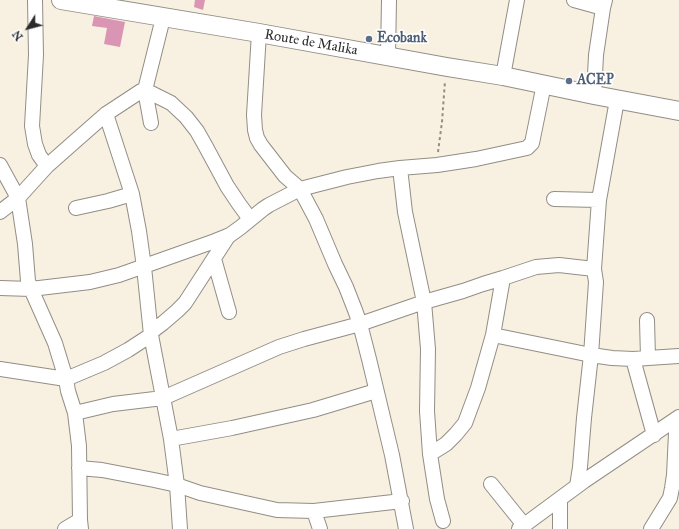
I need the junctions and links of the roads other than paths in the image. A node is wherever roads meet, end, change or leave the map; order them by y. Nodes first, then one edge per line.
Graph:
1 (35, 0) edge
2 (61, 0) edge
3 (389, 0) edge
4 (518, 0) edge
5 (574, 0) edge
6 (604, 4) edge
7 (163, 18) junction
8 (259, 33) junction
9 (388, 56) junction
10 (503, 76) junction
11 (544, 84) junction
12 (145, 90) junction
13 (594, 95) junction
14 (617, 100) junction
15 (679, 112) edge
16 (106, 114) junction
17 (151, 123) dead end
18 (0, 165) edge
19 (47, 166) junction
20 (400, 168) junction
21 (300, 189) junction
22 (132, 194) junction
23 (18, 198) junction
24 (554, 199) dead end
25 (599, 200) junction
26 (76, 208) dead end
27 (0, 212) edge
28 (250, 219) junction
29 (230, 235) junction
30 (214, 259) junction
31 (144, 267) junction
32 (594, 269) junction
33 (502, 278) junction
34 (0, 288) edge
35 (31, 289) junction
36 (424, 302) junction
37 (229, 312) dead end
38 (647, 320) dead end
39 (360, 324) junction
40 (151, 333) junction
41 (493, 335) junction
42 (591, 355) junction
43 (679, 356) edge
44 (648, 358) junction
45 (633, 359) junction
46 (0, 369) edge
47 (66, 379) junction
48 (376, 392) junction
49 (163, 398) junction
50 (75, 413) junction
51 (677, 418) edge
52 (654, 435) junction
53 (171, 439) junction
54 (430, 454) junction
55 (79, 468) junction
56 (491, 484) dead end
57 (177, 485) junction
58 (577, 486) junction
59 (560, 499) junction
60 (402, 501) junction
61 (314, 511) junction
62 (443, 521) dead end
63 (81, 525) edge
64 (521, 527) edge
65 (65, 529) edge
66 (180, 529) edge
67 (320, 529) edge
68 (406, 529) edge
69 (560, 529) edge
70 (651, 529) edge

1 - 19 street
2 - 7 main road, Route de Malika
3 - 9 street
4 - 10 street
5 - 6 street
6 - 13 street
7 - 8 main road, Route de Malika
7 - 12 street
8 - 9 main road, Route de Malika
8 - 21 street
9 - 10 main road, Route de Malika
10 - 11 main road, Route de Malika
11 - 13 main road, Route de Malika
11 - 20 street
12 - 16 street
12 - 17 street
12 - 28 street
13 - 14 main road, Route de Malika
14 - 15 main road, Route de Malika
14 - 25 street
16 - 19 street
16 - 22 street
18 - 23 street
19 - 23 street
20 - 21 street
20 - 36 street
21 - 28 street
21 - 39 street
22 - 26 street
22 - 31 street
23 - 27 street
23 - 35 street
24 - 25 street
25 - 32 street
28 - 29 street
29 - 30 street
29 - 31 street
30 - 37 street
30 - 40 street
31 - 35 street
31 - 40 street
32 - 33 street
32 - 42 street
33 - 36 street
33 - 41 street
34 - 35 street
35 - 47 street
36 - 39 street
36 - 54 street
38 - 44 street
39 - 48 street
39 - 49 street
40 - 47 street
40 - 49 street
41 - 42 street
41 - 54 street
42 - 45 street
42 - 58 street
43 - 44 street
44 - 45 street
45 - 52 street
46 - 47 street
47 - 50 street
48 - 53 street
48 - 60 street
49 - 50 street
49 - 53 street
50 - 55 street
51 - 52 street
51 - 70 street
52 - 58 street
53 - 57 street
54 - 62 street
55 - 57 street
55 - 63 street
56 - 64 street
57 - 61 street
57 - 66 street
58 - 59 street
59 - 64 street
59 - 69 street
60 - 61 street
60 - 68 street
61 - 67 street
63 - 65 street

